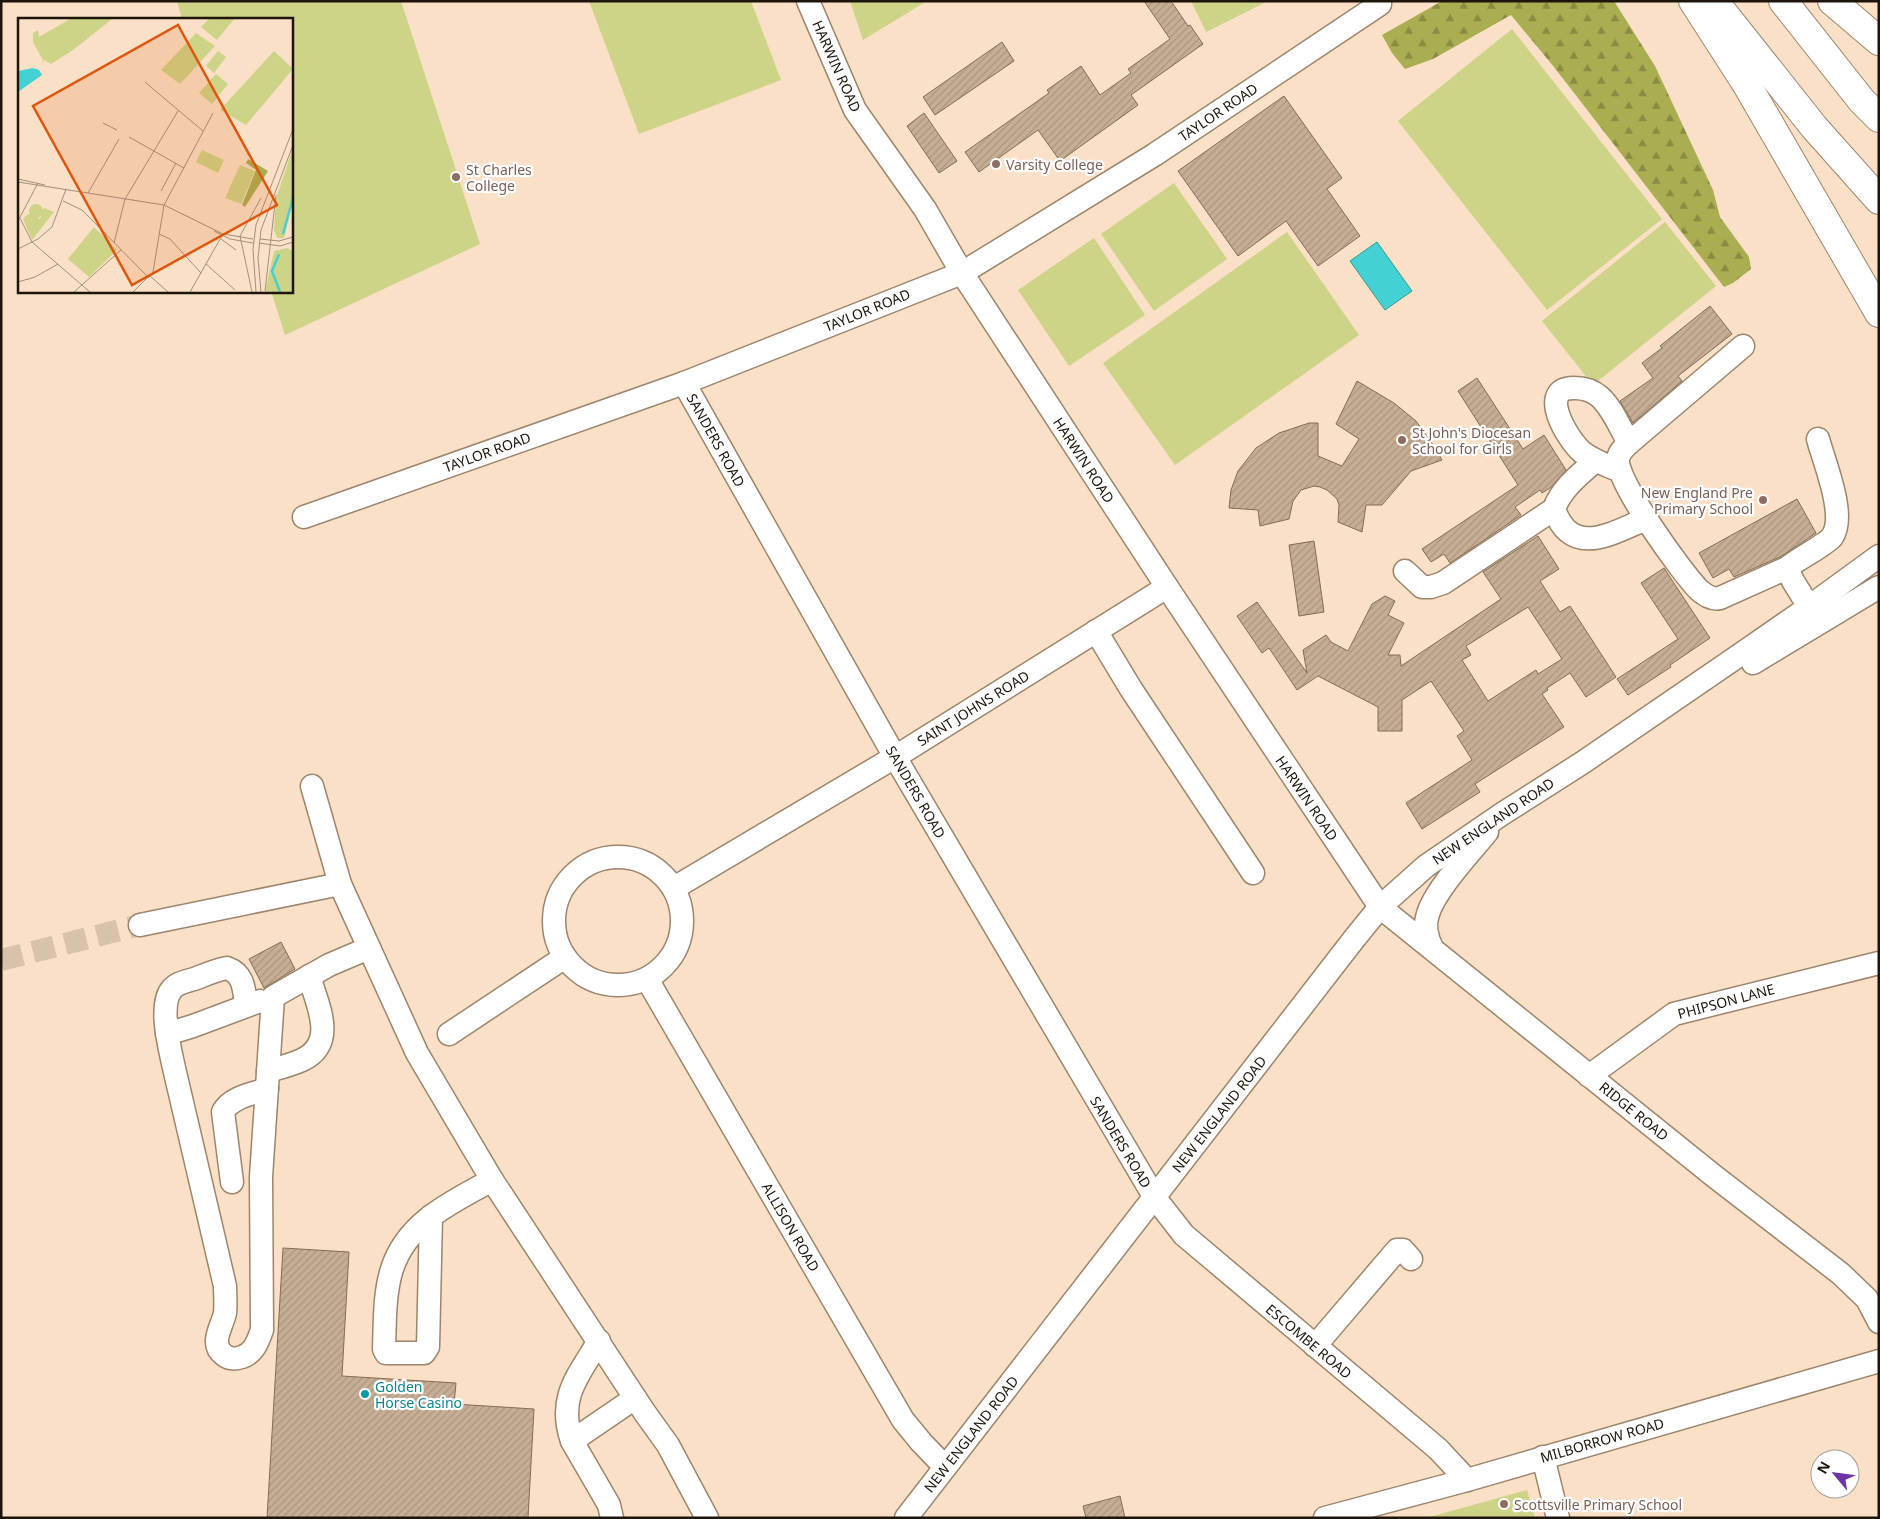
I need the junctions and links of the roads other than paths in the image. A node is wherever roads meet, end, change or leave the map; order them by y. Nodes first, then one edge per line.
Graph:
1 (808, 1) edge
2 (1693, 1) edge
3 (1714, 1) edge
4 (1783, 1) edge
5 (1832, 1) edge
6 (1380, 4) dead end
7 (1879, 41) edge
8 (1879, 118) edge
9 (1879, 200) edge
10 (962, 273) junction
11 (1879, 313) edge
12 (1743, 346) dead end
13 (684, 382) junction
14 (1818, 439) dead end
15 (1629, 443) junction
16 (1595, 460) junction
17 (1620, 471) junction
18 (1554, 509) junction
19 (304, 518) dead end
20 (1646, 519) junction
21 (1876, 565) edge
22 (1787, 568) junction
23 (1404, 571) dead end
24 (1167, 587) junction
25 (1879, 588) edge
26 (1809, 607) junction
27 (1096, 631) junction
28 (1744, 652) junction
29 (1770, 652) junction
30 (895, 757) junction
31 (1582, 763) junction
32 (312, 786) dead end
33 (1502, 814) junction
34 (1253, 873) dead end
35 (340, 884) junction
36 (674, 888) junction
37 (1380, 908) junction
38 (140, 926) tunnel mouth
39 (369, 948) junction
40 (1432, 948) junction
41 (565, 957) junction
42 (1879, 963) edge
43 (309, 976) junction
44 (647, 979) junction
45 (273, 997) junction
46 (246, 1005) junction
47 (167, 1034) junction
48 (449, 1034) dead end
49 (1589, 1076) junction
50 (268, 1080) junction
51 (261, 1177) junction
52 (492, 1180) junction
53 (232, 1182) junction
54 (204, 1193) junction
55 (1155, 1198) junction
56 (431, 1216) junction
57 (1411, 1259) dead end
58 (261, 1274) junction
59 (225, 1286) junction
60 (1879, 1322) edge
61 (599, 1341) junction
62 (1315, 1346) junction
63 (1879, 1361) edge
64 (640, 1405) junction
65 (572, 1441) junction
66 (655, 1451) dead end
67 (1543, 1457) junction
68 (945, 1467) junction
69 (1467, 1480) junction
70 (612, 1518) edge
71 (708, 1518) edge
72 (906, 1518) edge
73 (1325, 1518) edge
74 (1558, 1518) edge

1 - 10 street, HARWIN ROAD
2 - 11 highway
3 - 9 highway
4 - 8 highway
5 - 7 highway
6 - 10 street, TAYLOR ROAD
10 - 13 street, TAYLOR ROAD
10 - 24 street, HARWIN ROAD
12 - 15 street
13 - 19 street, TAYLOR ROAD
13 - 30 street, SANDERS ROAD
14 - 22 street
15 - 16 street
15 - 17 street
16 - 17 street
16 - 18 street
17 - 20 street
18 - 20 street
18 - 23 street
20 - 22 street
21 - 26 street, NEW ENGLAND ROAD
22 - 26 street
24 - 27 street, SAINT JOHNS ROAD
24 - 37 street, HARWIN ROAD
25 - 29 street, NEW ENGLAND ROAD
26 - 28 street, NEW ENGLAND ROAD
27 - 30 street, SAINT JOHNS ROAD
27 - 34 street
28 - 29 street
28 - 31 street, NEW ENGLAND ROAD
29 - 31 street, NEW ENGLAND ROAD
30 - 36 street, SAINT JOHNS ROAD
30 - 55 street, SANDERS ROAD
31 - 33 street, NEW ENGLAND ROAD
32 - 35 street
33 - 37 street, NEW ENGLAND ROAD
33 - 40 street
35 - 38 street
35 - 39 street
36 - 41 street
36 - 44 street
37 - 40 street, RIDGE ROAD
37 - 55 street, NEW ENGLAND ROAD
39 - 43 street
39 - 52 street
40 - 49 street, RIDGE ROAD
41 - 44 street
41 - 48 street
42 - 49 street, PHIPSON LANE
43 - 45 street
43 - 50 street
44 - 68 street, ALLISON ROAD
45 - 46 street
45 - 50 street
46 - 47 street
46 - 47 street
47 - 54 street
49 - 60 street, RIDGE ROAD
50 - 51 street
50 - 53 street
51 - 53 street
51 - 58 street
52 - 56 street
52 - 61 street
53 - 54 street
54 - 59 street
55 - 62 street, ESCOMBE ROAD
55 - 68 street, NEW ENGLAND ROAD
56 - 56 street
57 - 62 street
58 - 59 street
58 - 59 street
61 - 64 street
61 - 65 street
62 - 69 street, ESCOMBE ROAD
63 - 67 street, MILBORROW ROAD
64 - 65 street
64 - 66 street
64 - 71 street
65 - 70 street
67 - 69 street, MILBORROW ROAD
67 - 74 street
68 - 72 street, NEW ENGLAND ROAD
69 - 73 street, MILBORROW ROAD

